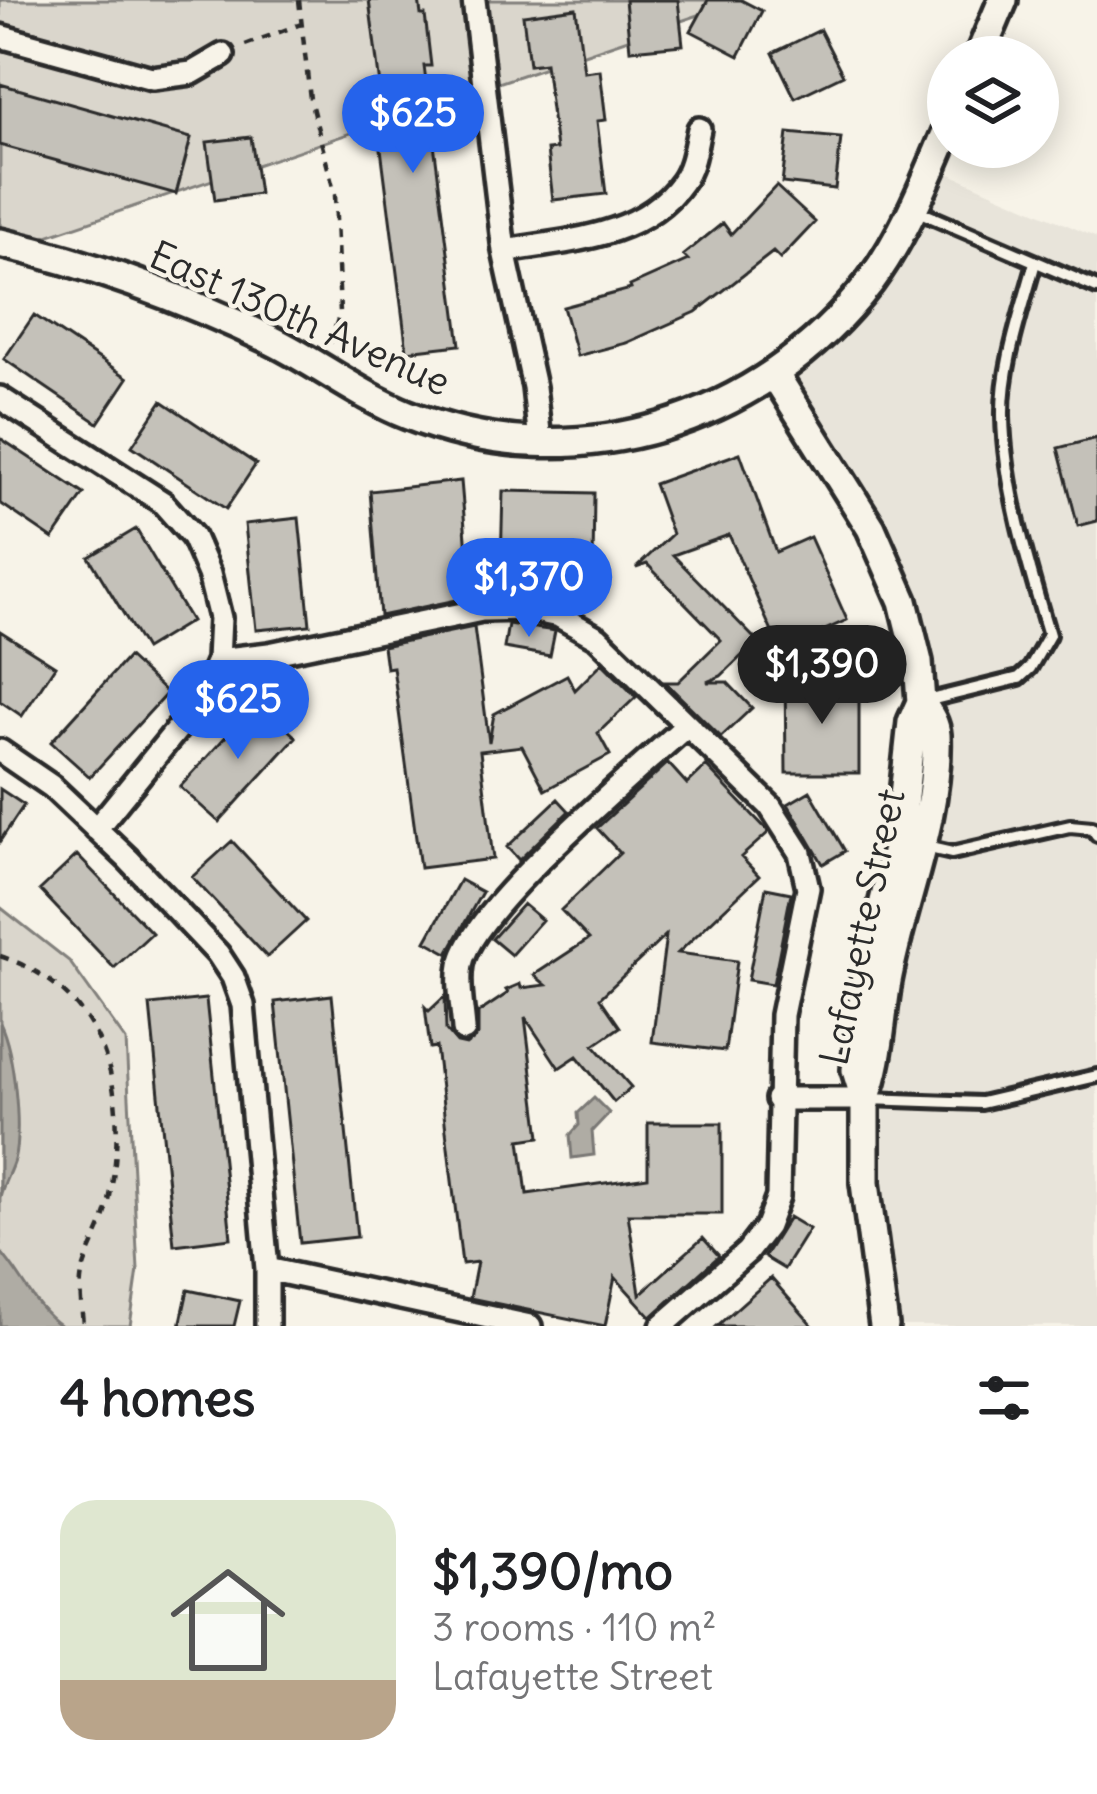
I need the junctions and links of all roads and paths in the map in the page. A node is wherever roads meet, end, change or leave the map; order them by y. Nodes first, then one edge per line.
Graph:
1 (299, 0) edge
2 (474, 0) edge
3 (1003, 0) edge
4 (302, 24) junction
5 (0, 36) edge
6 (988, 36) edge
7 (223, 55) joint
8 (699, 129) dead end
9 (931, 168) edge
10 (913, 208) junction
11 (0, 243) edge
12 (504, 251) junction
13 (1035, 262) junction
14 (1097, 288) edge
15 (321, 368) junction
16 (775, 375) junction
17 (0, 398) edge
18 (540, 441) junction
19 (218, 660) junction
20 (921, 702) junction
21 (687, 725) junction
22 (0, 751) edge
23 (96, 829) junction
24 (1097, 835) edge
25 (920, 846) junction
26 (0, 956) edge
27 (464, 1030) dead end
28 (1097, 1076) edge
29 (777, 1099) junction
30 (865, 1099) junction
31 (267, 1269) junction
32 (82, 1326) edge
33 (268, 1326) edge
34 (530, 1326) edge
35 (662, 1326) edge
36 (884, 1326) edge

1 - 4 path
2 - 12 street
3 - 6 street
4 - 7 path
4 - 15 path
5 - 7 street
8 - 12 street
9 - 10 street, East 130th Avenue
10 - 13 lane
10 - 16 street, East 130th Avenue
11 - 15 street, East 130th Avenue
12 - 18 street
13 - 14 lane
13 - 20 lane
15 - 18 street, East 130th Avenue
16 - 18 street, East 130th Avenue
16 - 20 street, Lafayette Street
17 - 19 street
19 - 21 street
19 - 23 street
20 - 25 street, Lafayette Street
20 - 30 street, Lafayette Street
21 - 27 street
21 - 29 street
22 - 23 street
23 - 31 street
24 - 25 lane
25 - 30 street, Lafayette Street
26 - 32 path
28 - 30 lane
29 - 30 street
29 - 35 street
30 - 36 street, Lafayette Street
31 - 33 street
31 - 34 street

